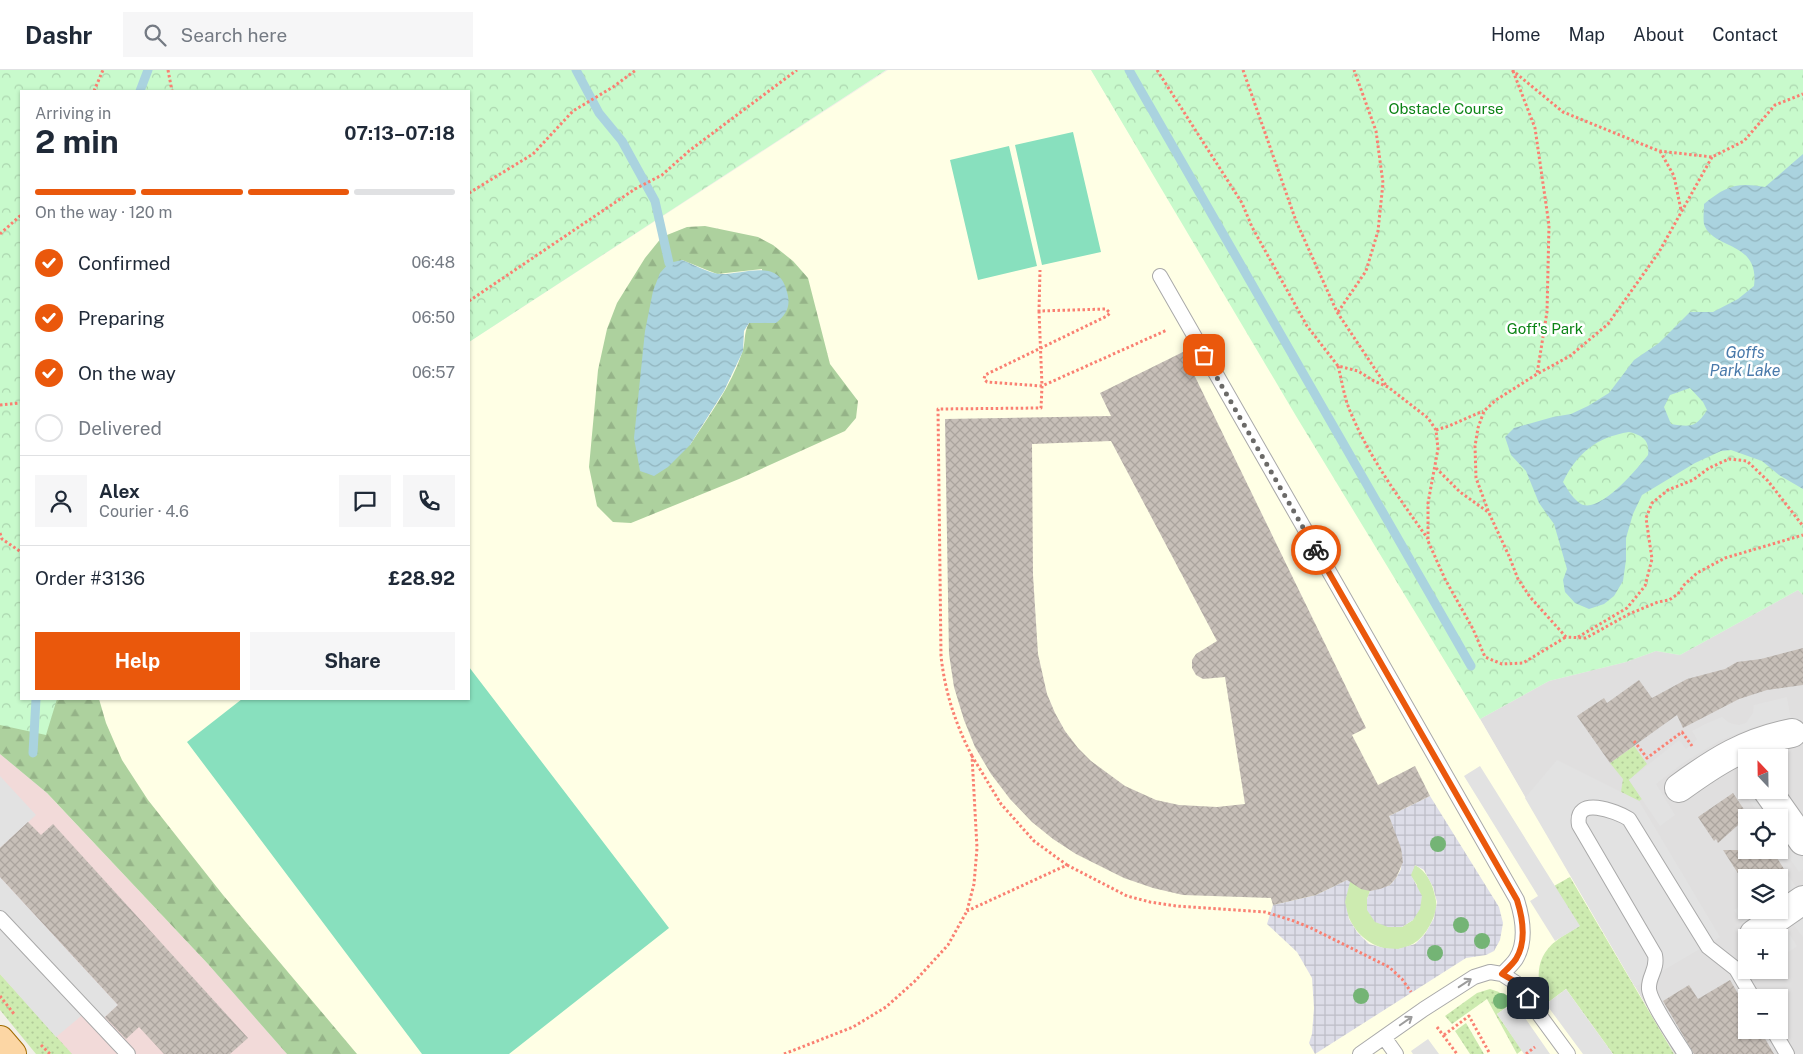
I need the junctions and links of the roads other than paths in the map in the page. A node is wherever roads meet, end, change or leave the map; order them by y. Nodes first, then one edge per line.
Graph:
1 (1160, 276) dead end
2 (1792, 733) dead end
3 (1751, 749) edge
4 (1738, 756) edge
5 (1679, 788) dead end
6 (1773, 799) edge
7 (1803, 842) edge
8 (1803, 900) edge
9 (0, 918) edge
10 (1761, 929) edge
11 (1502, 974) junction
12 (1748, 989) edge
13 (1384, 1037) junction
14 (1778, 1039) edge
15 (0, 1040) edge
16 (12, 1054) edge
17 (128, 1054) edge
18 (1360, 1054) edge
19 (1396, 1054) edge
20 (1568, 1054) edge
21 (1685, 1054) edge
22 (1787, 1054) edge

1 - 11 lane
2 - 3 street
4 - 5 street
6 - 7 street
8 - 10 street
9 - 17 lane
13 -> 11 lane
11 - 20 lane
12 - 21 lane
13 - 18 lane
13 - 19 lane
14 - 22 lane
15 - 16 main road

